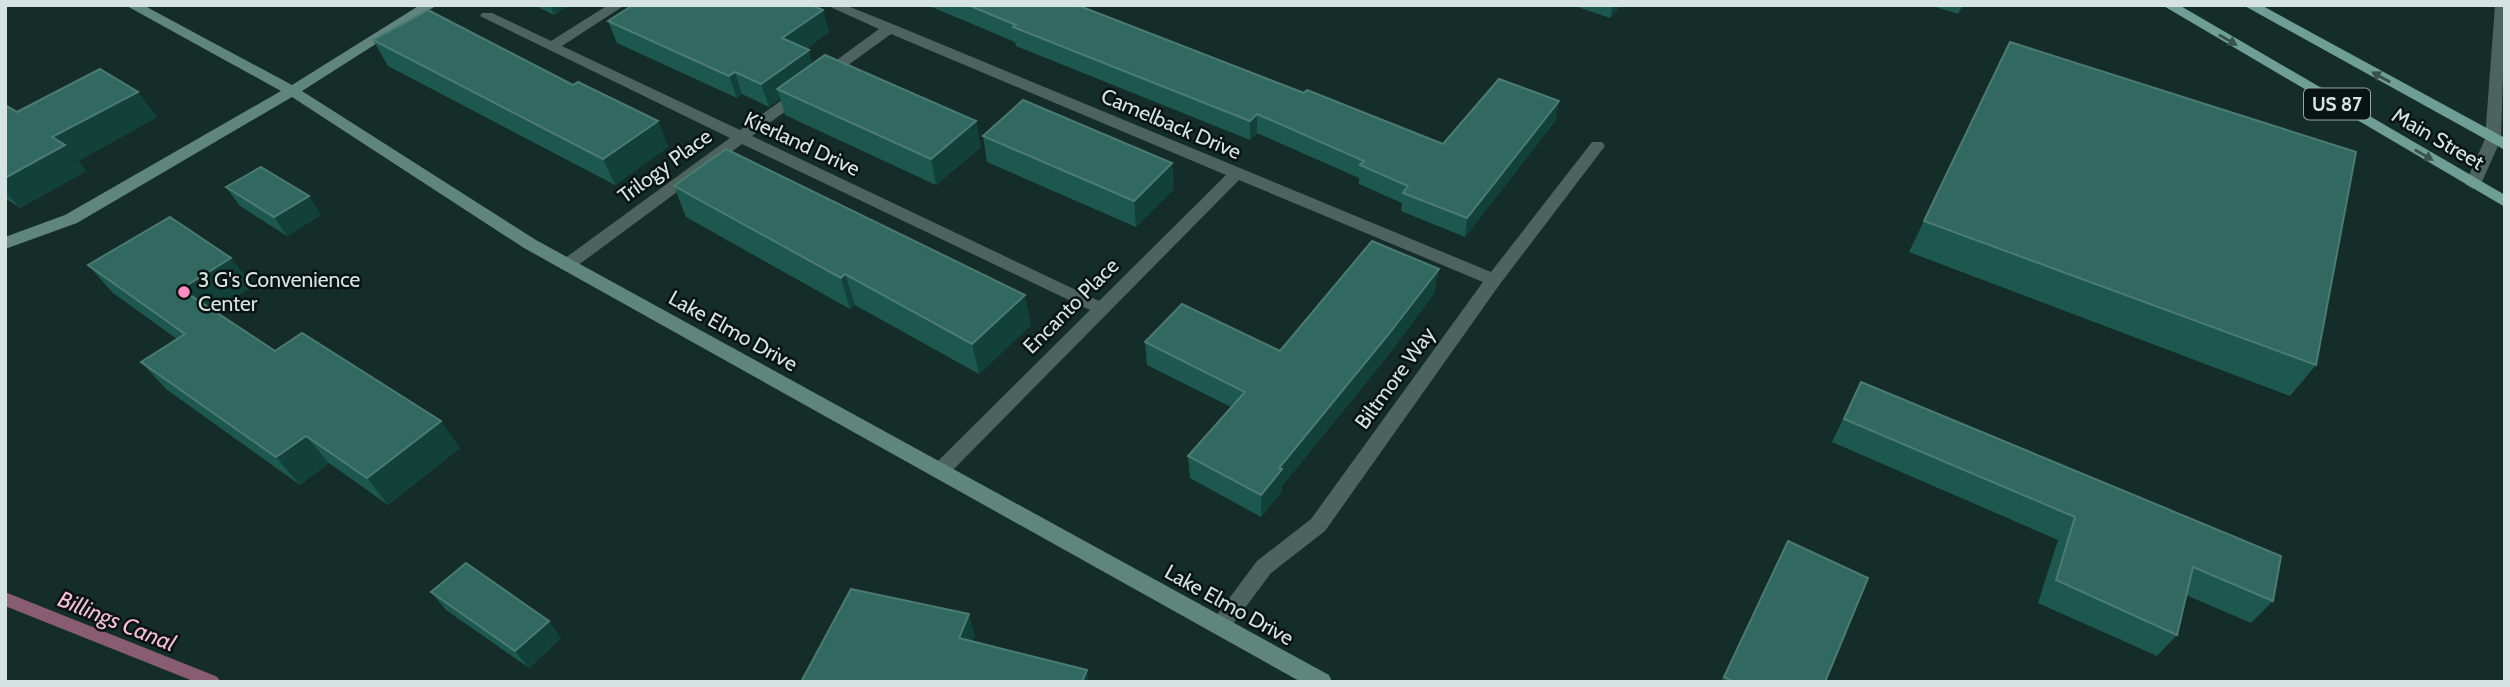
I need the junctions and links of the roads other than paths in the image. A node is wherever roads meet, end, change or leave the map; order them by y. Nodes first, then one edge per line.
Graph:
1 (132, 5) edge
2 (430, 5) edge
3 (618, 5) edge
4 (833, 5) edge
5 (2169, 5) edge
6 (2250, 5) edge
7 (2502, 5) edge
8 (487, 16) dead end
9 (890, 28) junction
10 (552, 46) junction
11 (292, 92) junction
12 (739, 138) junction
13 (2499, 142) edge
14 (1597, 146) dead end
15 (1236, 174) junction
16 (2473, 184) junction
17 (2505, 202) edge
18 (5, 243) edge
19 (567, 265) junction
20 (1494, 280) junction
21 (1100, 308) junction
22 (940, 471) junction
23 (1220, 626) junction
24 (1321, 682) edge

1 - 11 main road, Lake Elmo Drive
2 - 11 main road
3 - 10 street
4 - 9 street, Camelback Drive
5 -> 16 main road, Main Street / US 87
13 -> 6 main road, Main Street / US 87
7 - 13 street
8 - 10 street, Kierland Drive
9 - 12 street, Trilogy Place
9 - 15 street, Camelback Drive
10 - 12 street, Kierland Drive
11 - 18 main road
11 - 19 main road, Lake Elmo Drive
12 - 19 street, Trilogy Place
12 - 21 street, Kierland Drive
13 - 16 street
14 - 20 street, Biltmore Way
15 - 20 street, Camelback Drive
15 - 21 street, Encanto Place
16 - 17 main road, Main Street / US 87
19 - 22 main road, Lake Elmo Drive
20 - 23 street, Biltmore Way
21 - 22 street, Encanto Place
22 - 23 main road, Lake Elmo Drive
23 - 24 main road, Lake Elmo Drive

